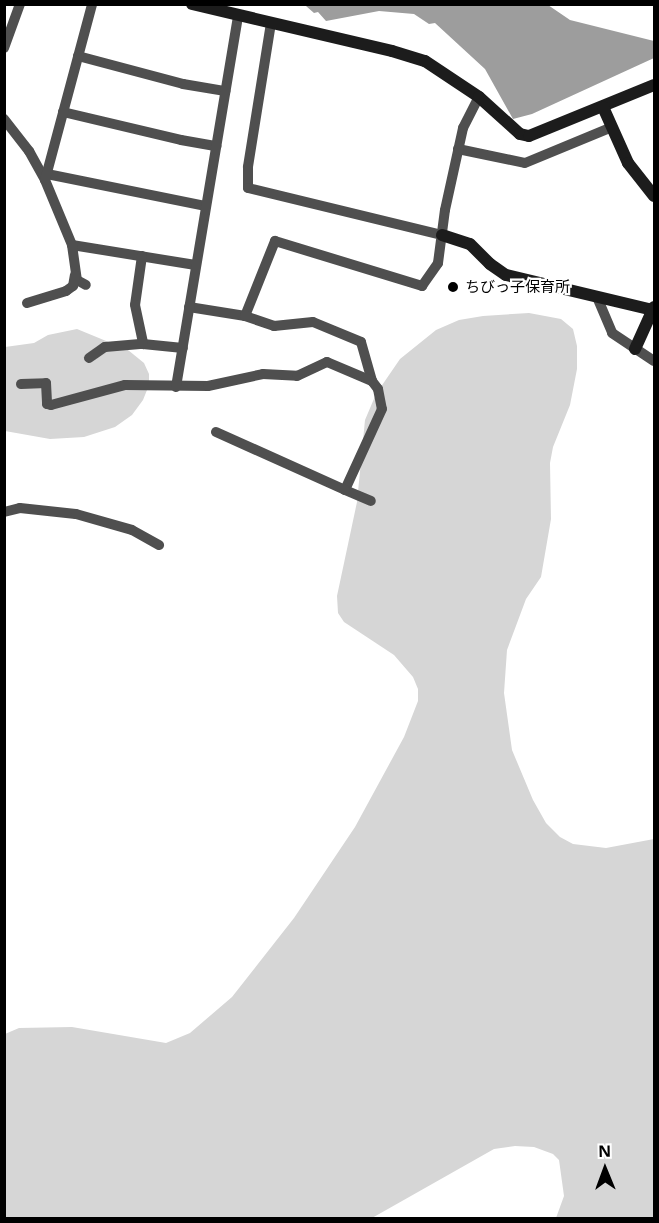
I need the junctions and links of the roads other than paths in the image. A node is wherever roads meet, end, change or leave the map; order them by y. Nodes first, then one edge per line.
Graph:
1 (20, 4) edge
2 (92, 4) edge
3 (192, 4) edge
4 (238, 16) junction
5 (9, 19) edge
6 (272, 23) junction
7 (5, 48) edge
8 (78, 56) junction
9 (654, 85) edge
10 (225, 91) junction
11 (479, 98) junction
12 (603, 107) junction
13 (63, 112) junction
14 (4, 119) edge
15 (612, 128) junction
16 (216, 146) junction
17 (458, 150) junction
18 (46, 177) junction
19 (654, 196) edge
20 (206, 206) junction
21 (442, 235) junction
22 (72, 245) junction
23 (142, 256) junction
24 (195, 265) junction
25 (75, 275) junction
26 (86, 285) dead end
27 (597, 297) junction
28 (27, 303) dead end
29 (189, 307) junction
30 (654, 308) edge
31 (245, 316) junction
32 (143, 344) junction
33 (183, 348) junction
34 (635, 349) junction
35 (89, 358) dead end
36 (654, 361) edge
37 (372, 381) junction
38 (21, 384) dead end
39 (176, 387) junction
40 (216, 432) dead end
41 (345, 490) junction
42 (371, 501) dead end
43 (4, 512) edge
44 (159, 544) dead end

1 - 5 street
2 - 8 street
3 - 4 street
4 - 6 street
4 - 10 street
5 - 7 street
6 - 11 street
6 - 21 street
8 - 10 street
8 - 13 street
9 - 12 street
10 - 16 street
11 - 12 street
11 - 17 street
12 - 15 street
13 - 16 street
13 - 18 street
14 - 18 street
15 - 17 street
15 - 19 street
16 - 20 street
17 - 21 street
18 - 20 street
18 - 22 street
20 - 24 street
21 - 27 street
21 - 31 street
22 - 23 street
22 - 25 street
23 - 24 street
23 - 32 street
24 - 29 street
25 - 26 street
25 - 28 street
27 - 30 street
27 - 34 street
29 - 31 street
29 - 33 street
30 - 34 street
31 - 37 street
32 - 33 street
32 - 35 street
33 - 39 street
34 - 36 street
37 - 39 street
37 - 41 street
38 - 39 street
40 - 41 street
41 - 42 street
43 - 44 street

